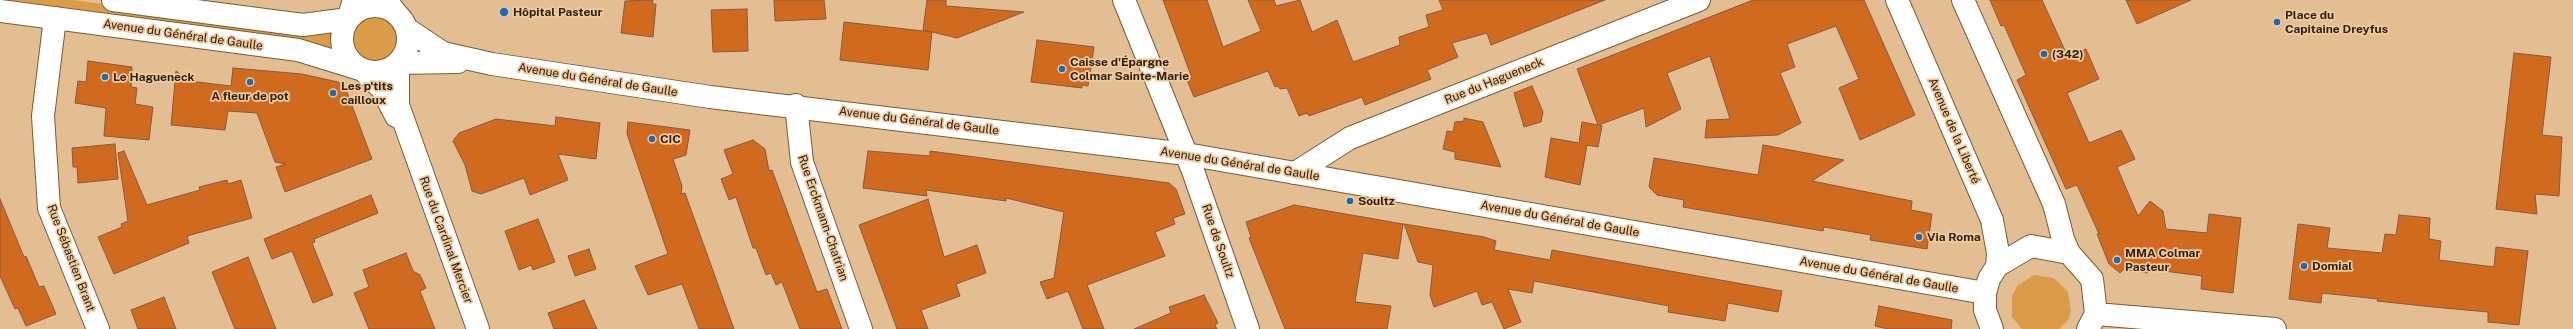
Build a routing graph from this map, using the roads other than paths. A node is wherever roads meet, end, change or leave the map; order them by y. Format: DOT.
graph roads {
  1 [pos="113,0"];
  2 [pos="1124,0"];
  3 [pos="1699,0"];
  4 [pos="1897,0"];
  5 [pos="1963,0"];
  6 [pos="351,10"];
  7 [pos="0,11"];
  8 [pos="396,14"];
  9 [pos="55,18"];
  10 [pos="398,63"];
  11 [pos="492,64"];
  12 [pos="363,70"];
  13 [pos="796,106"];
  14 [pos="413,151"];
  15 [pos="1186,154"];
  16 [pos="1295,173"];
  17 [pos="2069,253"];
  18 [pos="1997,266"];
  19 [pos="1985,293"];
  20 [pos="2092,321"];
  21 [pos="98,329"];
  22 [pos="478,329"];
  23 [pos="861,329"];
  24 [pos="1248,329"];
  25 [pos="1992,329"];
  26 [pos="2275,329"];
  1 -- 6 [label="main road, Avenue du Général de Gaulle"];
  2 -- 15 [label="main road, Rue de Soultz"];
  3 -- 16 [label="main road, Rue du Hagueneck"];
  4 -- 18 [label="main road, Avenue de la Liberté"];
  5 -- 17 [label="main road"];
  6 -- 8 [label="main road"];
  6 -- 12 [label="main road"];
  7 -- 9 [label="main road, Avenue du Général de Gaulle"];
  8 -- 10 [label="main road"];
  8 -- 11 [label="main road, Avenue du Général de Gaulle"];
  9 -- 12 [label="main road, Avenue du Général de Gaulle"];
  9 -- 21 [label="main road, Rue Sébastien Brant"];
  10 -- 11 [label="main road, Avenue du Général de Gaulle"];
  10 -- 12 [label="main road"];
  10 -- 14 [label="main road, Rue du Cardinal Mercier"];
  11 -- 13 [label="main road, Avenue du Général de Gaulle"];
  12 -- 14 [label="main road, Rue du Cardinal Mercier"];
  13 -- 15 [label="main road, Avenue du Général de Gaulle"];
  13 -- 23 [label="main road, Rue Erckmann-Chatrian"];
  14 -- 22 [label="main road, Rue du Cardinal Mercier"];
  15 -- 16 [label="main road, Avenue du Général de Gaulle"];
  15 -- 24 [label="main road, Rue de Soultz"];
  16 -- 19 [label="main road, Avenue du Général de Gaulle"];
  17 -- 18 [label="main road"];
  17 -- 20 [label="main road"];
  18 -- 19 [label="main road"];
  19 -- 25 [label="main road"];
  20 -- 26 [label="main road"];
}
